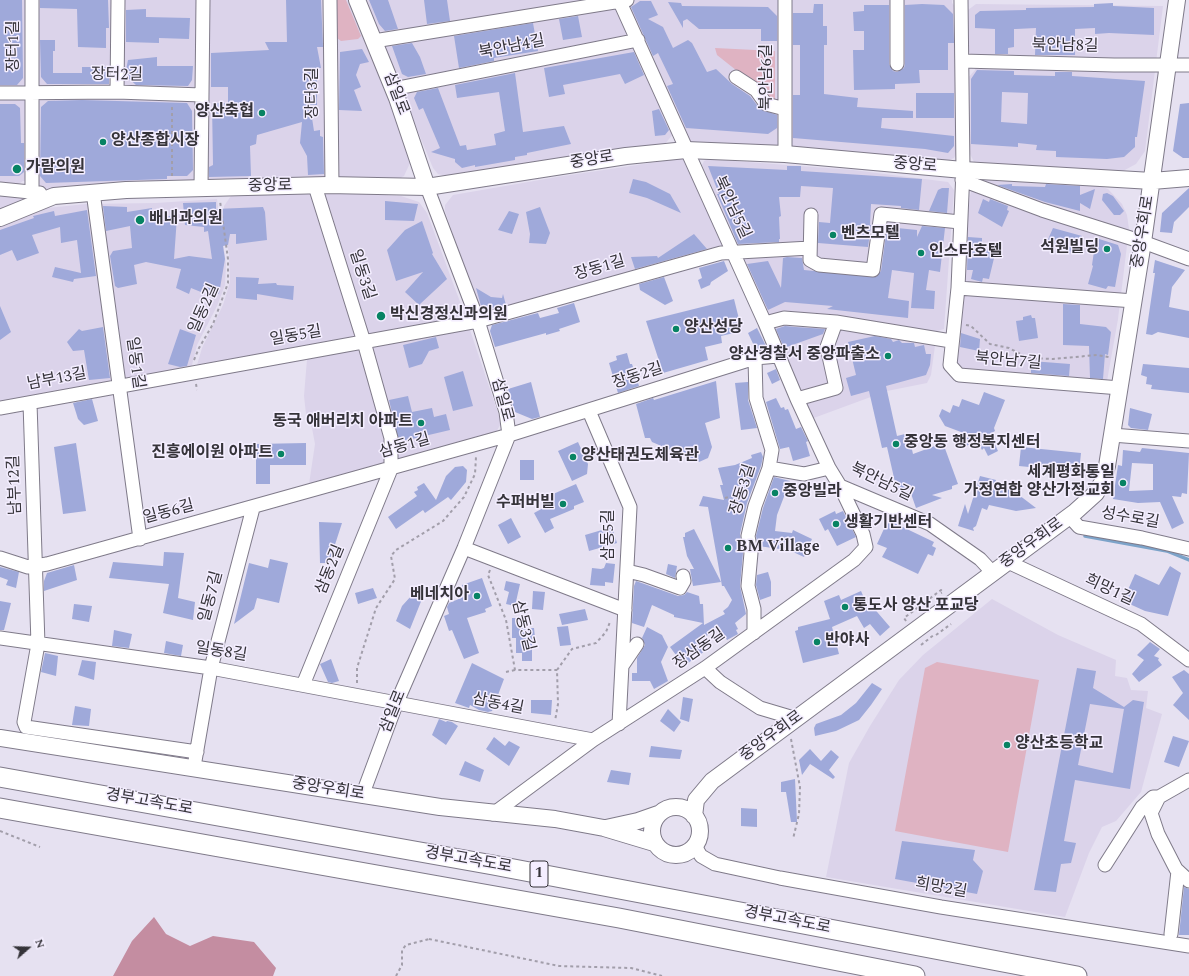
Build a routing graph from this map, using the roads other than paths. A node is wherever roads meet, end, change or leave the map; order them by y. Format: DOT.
graph roads {
  1 [pos="32,0"];
  2 [pos="118,0"];
  3 [pos="203,0"];
  4 [pos="330,0"];
  5 [pos="357,0"];
  6 [pos="619,0"];
  7 [pos="628,0"];
  8 [pos="785,0"];
  9 [pos="897,0"];
  10 [pos="961,0"];
  11 [pos="1177,0"];
  12 [pos="638,40"];
  13 [pos="374,41"];
  14 [pos="962,61"];
  15 [pos="897,64"];
  16 [pos="1189,65"];
  17 [pos="1167,66"];
  18 [pos="736,77"];
  19 [pos="394,89"];
  20 [pos="117,92"];
  21 [pos="0,93"];
  22 [pos="32,93"];
  23 [pos="202,95"];
  24 [pos="785,109"];
  25 [pos="686,150"];
  26 [pos="785,154"];
  27 [pos="962,175"];
  28 [pos="1189,178"];
  29 [pos="1152,180"];
  30 [pos="332,185"];
  31 [pos="315,186"];
  32 [pos="427,187"];
  33 [pos="201,188"];
  34 [pos="0,189"];
  35 [pos="32,192"];
  36 [pos="93,192"];
  37 [pos="54,196"];
  38 [pos="811,215"];
  39 [pos="0,218"];
  40 [pos="960,222"];
  41 [pos="1143,242"];
  42 [pos="810,248"];
  43 [pos="732,251"];
  44 [pos="1189,259"];
  45 [pos="958,288"];
  46 [pos="1134,301"];
  47 [pos="478,321"];
  48 [pos="836,322"];
  49 [pos="765,323"];
  50 [pos="952,341"];
  51 [pos="364,342"];
  52 [pos="778,356"];
  53 [pos="755,358"];
  54 [pos="120,385"];
  55 [pos="1120,388"];
  56 [pos="796,399"];
  57 [pos="30,403"];
  58 [pos="0,408"];
  59 [pos="589,411"];
  60 [pos="509,435"];
  61 [pos="1112,435"];
  62 [pos="1189,441"];
  63 [pos="770,468"];
  64 [pos="829,468"];
  65 [pos="391,469"];
  66 [pos="840,486"];
  67 [pos="310,491"];
  68 [pos="253,508"];
  69 [pos="1069,516"];
  70 [pos="140,539"];
  71 [pos="464,548"];
  72 [pos="1189,549"];
  73 [pos="0,558"];
  74 [pos="1008,562"];
  75 [pos="37,567"];
  76 [pos="627,571"];
  77 [pos="993,573"];
  78 [pos="681,582"];
  79 [pos="625,610"];
  80 [pos="754,633"];
  81 [pos="0,638"];
  82 [pos="38,644"];
  83 [pos="637,644"];
  84 [pos="1189,660"];
  85 [pos="622,666"];
  86 [pos="211,668"];
  87 [pos="705,668"];
  88 [pos="304,685"];
  89 [pos="397,702"];
  90 [pos="798,719"];
  91 [pos="619,724"];
  92 [pos="0,738"];
  93 [pos="593,740"];
  94 [pos="195,760"];
  95 [pos="0,777"];
  96 [pos="1189,780"];
  97 [pos="712,781"];
  98 [pos="362,796"];
  99 [pos="1159,797"];
  100 [pos="0,808"];
  101 [pos="665,810"];
  102 [pos="493,814"];
  103 [pos="694,816"];
  104 [pos="604,828"];
  105 [pos="654,843"];
  106 [pos="695,846"];
  107 [pos="1105,865"];
  108 [pos="1178,871"];
  109 [pos="1189,881"];
  110 [pos="1171,934"];
  111 [pos="1189,946"];
  112 [pos="915,976"];
  113 [pos="1077,976"];
  1 -- 22 [label="street, 장터1길"];
  2 -- 20 [label="street"];
  3 -- 23 [label="street"];
  4 -- 30 [label="street, 장터3길"];
  5 -- 13 [label="main road, 삼일로"];
  6 -- 7 [label="street"];
  6 -- 12 [label="street"];
  6 -- 13 [label="street"];
  8 -- 24 [label="street, 북안남6길"];
  9 -- 15 [label="street"];
  10 -- 14 [label="street"];
  11 -- 17 [label="main road, 중앙우회로"];
  12 -- 19 [label="street, 북안남4길"];
  12 -- 25 [label="street"];
  13 -- 19 [label="main road, 삼일로"];
  14 -- 17 [label="street, 북안남8길"];
  14 -- 27 [label="street"];
  16 -- 17 [label="street, 북안남8길"];
  17 -- 29 [label="main road, 중앙우회로"];
  18 -- 24 [label="street"];
  19 -- 32 [label="main road, 삼일로"];
  20 -- 22 [label="street, 장터2길"];
  20 -- 23 [label="street, 장터2길"];
  21 -- 22 [label="street, 장터1길"];
  22 -- 35 [label="street, 장터1길"];
  23 -- 33 [label="street"];
  24 -- 26 [label="street, 북안남6길"];
  25 -- 26 [label="main road, 중앙로"];
  25 -- 32 [label="main road, 중앙로"];
  25 -- 43 [label="street, 북안남5길"];
  26 -- 27 [label="main road, 중앙로"];
  27 -- 29 [label="main road, 중앙로"];
  27 -- 40 [label="street, 북안남7길"];
  27 -- 41 [label="street"];
  28 -- 29 [label="main road, 중앙로"];
  29 -- 41 [label="main road, 중앙우회로"];
  30 -- 31 [label="main road, 중앙로"];
  30 -- 32 [label="main road, 중앙로"];
  31 -- 33 [label="main road, 중앙로"];
  31 -- 51 [label="street, 일동3길"];
  32 -- 47 [label="street, 삼일로"];
  33 -- 36 [label="main road, 중앙로"];
  34 -- 35 [label="street"];
  35 -- 37 [label="street"];
  36 -- 37 [label="main road, 중앙로"];
  36 -- 54 [label="street, 일동1길"];
  37 -- 39 [label="main road, 중앙로"];
  38 -- 42 [label="street"];
  40 -- 42 [label="street"];
  40 -- 45 [label="street, 북안남7길"];
  41 -- 44 [label="street"];
  41 -- 46 [label="main road, 중앙우회로"];
  42 -- 43 [label="street, 장동1길"];
  43 -- 47 [label="street, 장동1길"];
  43 -- 49 [label="street, 북안남5길"];
  45 -- 46 [label="street"];
  45 -- 50 [label="street, 북안남7길"];
  46 -- 55 [label="main road, 중앙우회로"];
  47 -- 51 [label="street, 일동5길"];
  47 -- 60 [label="street, 삼일로"];
  48 -- 49 [label="street"];
  48 -- 50 [label="street"];
  48 -- 56 [label="street"];
  49 -- 52 [label="street, 북안남5길"];
  50 -- 55 [label="street, 북안남7길"];
  51 -- 54 [label="street, 일동5길"];
  51 -- 65 [label="street, 일동3길"];
  52 -- 53 [label="street, 장동2길"];
  52 -- 56 [label="street, 북안남5길"];
  53 -- 59 [label="street, 장동2길"];
  53 -- 63 [label="street, 장동3길"];
  54 -- 57 [label="street, 남부13길"];
  54 -- 70 [label="street, 일동1길"];
  55 -- 61 [label="main road, 중앙우회로"];
  56 -- 64 [label="street, 북안남5길"];
  57 -- 58 [label="street, 남부13길"];
  57 -- 75 [label="street, 남부12길"];
  59 -- 60 [label="street, 장동2길"];
  59 -- 76 [label="street, 삼동5길"];
  60 -- 65 [label="street, 삼동1길"];
  60 -- 71 [label="street, 삼일로"];
  61 -- 62 [label="street"];
  61 -- 69 [label="main road, 중앙우회로"];
  63 -- 64 [label="street"];
  63 -- 80 [label="street, 장동3길"];
  64 -- 66 [label="street, 북안남5길"];
  65 -- 67 [label="street, 삼동1길"];
  65 -- 88 [label="street, 삼동2길"];
  66 -- 77 [label="street, 북안남5길"];
  66 -- 80 [label="street, 장삼동길"];
  67 -- 68 [label="street, 일동6길"];
  68 -- 70 [label="street, 일동6길"];
  68 -- 86 [label="street, 일동7길"];
  69 -- 72 [label="street, 성수로길"];
  69 -- 74 [label="main road, 중앙우회로"];
  70 -- 75 [label="street, 일동6길"];
  71 -- 79 [label="street"];
  71 -- 89 [label="street, 삼일로"];
  73 -- 75 [label="street"];
  74 -- 77 [label="main road, 중앙우회로"];
  74 -- 84 [label="street, 희망1길"];
  75 -- 82 [label="street, 남부12길"];
  76 -- 78 [label="street, 삼동5길"];
  76 -- 79 [label="street, 삼동5길"];
  77 -- 90 [label="main road, 중앙우회로"];
  79 -- 85 [label="street, 삼동5길"];
  80 -- 87 [label="street, 장삼동길"];
  81 -- 82 [label="street, 일동8길"];
  82 -- 86 [label="street, 일동8길"];
  82 -- 94 [label="street, 남부12길"];
  83 -- 85 [label="street"];
  85 -- 91 [label="street, 삼동5길"];
  86 -- 88 [label="street, 일동8길"];
  86 -- 94 [label="street, 일동7길"];
  87 -- 90 [label="street"];
  87 -- 91 [label="street, 장삼동길"];
  88 -- 89 [label="street, 일동8길"];
  89 -- 93 [label="street, 삼동4길"];
  89 -- 98 [label="street, 삼일로"];
  90 -- 97 [label="main road, 중앙우회로"];
  91 -- 93 [label="street, 장삼동길"];
  92 -- 94 [label="main road, 중앙우회로"];
  93 -- 102 [label="street, 장삼동길"];
  94 -- 98 [label="main road, 중앙우회로"];
  95 -- 113 [label="highway, 경부고속도로 / 1"];
  96 -- 99 [label="street"];
  97 -- 101 [label="main road"];
  97 -- 103 [label="main road, 중앙우회로"];
  98 -- 102 [label="main road, 중앙우회로"];
  99 -- 107 [label="street"];
  99 -- 108 [label="street"];
  100 -- 112 [label="highway, 경부고속도로 / 1"];
  101 -- 103 [label="main road"];
  101 -- 104 [label="main road"];
  101 -- 105 [label="main road"];
  102 -- 104 [label="main road, 중앙우회로"];
  103 -- 106 [label="main road"];
  104 -- 105 [label="main road, 중앙우회로"];
  105 -- 106 [label="main road"];
  106 -- 111 [label="street, 희망2길"];
  108 -- 109 [label="street"];
  108 -- 110 [label="street"];
}
